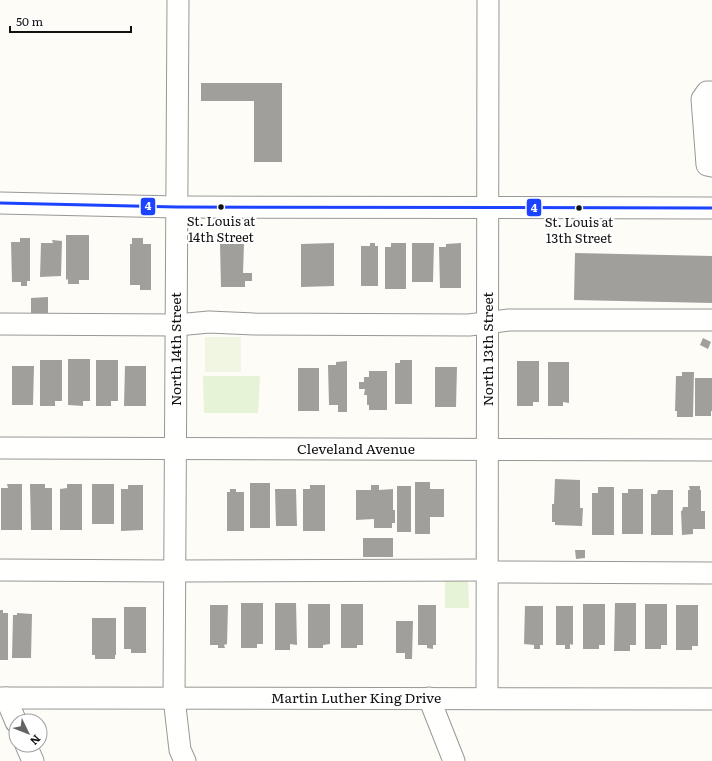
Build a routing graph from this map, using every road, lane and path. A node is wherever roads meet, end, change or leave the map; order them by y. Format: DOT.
graph roads {
  1 [pos="178,0"];
  2 [pos="488,0"];
  3 [pos="712,92"];
  4 [pos="712,166"];
  5 [pos="0,203"];
  6 [pos="177,207"];
  7 [pos="487,207"];
  8 [pos="712,208"];
  9 [pos="712,320"];
  10 [pos="489,322"];
  11 [pos="0,324"];
  12 [pos="177,325"];
  13 [pos="0,448"];
  14 [pos="176,449"];
  15 [pos="487,449"];
  16 [pos="712,450"];
  17 [pos="0,570"];
  18 [pos="487,571"];
  19 [pos="175,572"];
  20 [pos="712,573"];
  21 [pos="3,698"];
  22 [pos="174,698"];
  23 [pos="428,698"];
  24 [pos="488,698"];
  25 [pos="712,699"];
  26 [pos="11,713"];
  27 [pos="185,761"];
  28 [pos="454,761"];
  1 -- 6 [label="street, North 14th Street"];
  2 -- 7 [label="street, North 13th Street"];
  3 -- 4 [label="street"];
  5 -- 6 [label="street"];
  6 -- 7 [label="street"];
  6 -- 12 [label="street, North 14th Street"];
  7 -- 8 [label="street"];
  7 -- 10 [label="street, North 13th Street"];
  9 -- 10 [label="street"];
  10 -- 12 [label="street"];
  10 -- 15 [label="street, North 13th Street"];
  11 -- 12 [label="street"];
  12 -- 14 [label="street, North 14th Street"];
  13 -- 14 [label="street, Cleveland Avenue"];
  14 -- 15 [label="street, Cleveland Avenue"];
  14 -- 19 [label="street, North 14th Street"];
  15 -- 16 [label="street, Cleveland Avenue"];
  15 -- 18 [label="street, North 13th Street"];
  17 -- 19 [label="street"];
  18 -- 19 [label="street"];
  18 -- 20 [label="street"];
  18 -- 24 [label="street, North 13th Street"];
  19 -- 22 [label="street, North 14th Street"];
  21 -- 22 [label="street, Martin Luther King Drive"];
  21 -- 26 [label="street"];
  22 -- 23 [label="street, Martin Luther King Drive"];
  22 -- 27 [label="street, North 14th Street"];
  23 -- 24 [label="street, Martin Luther King Drive"];
  23 -- 28 [label="street"];
  24 -- 25 [label="street, Martin Luther King Drive"];
}
